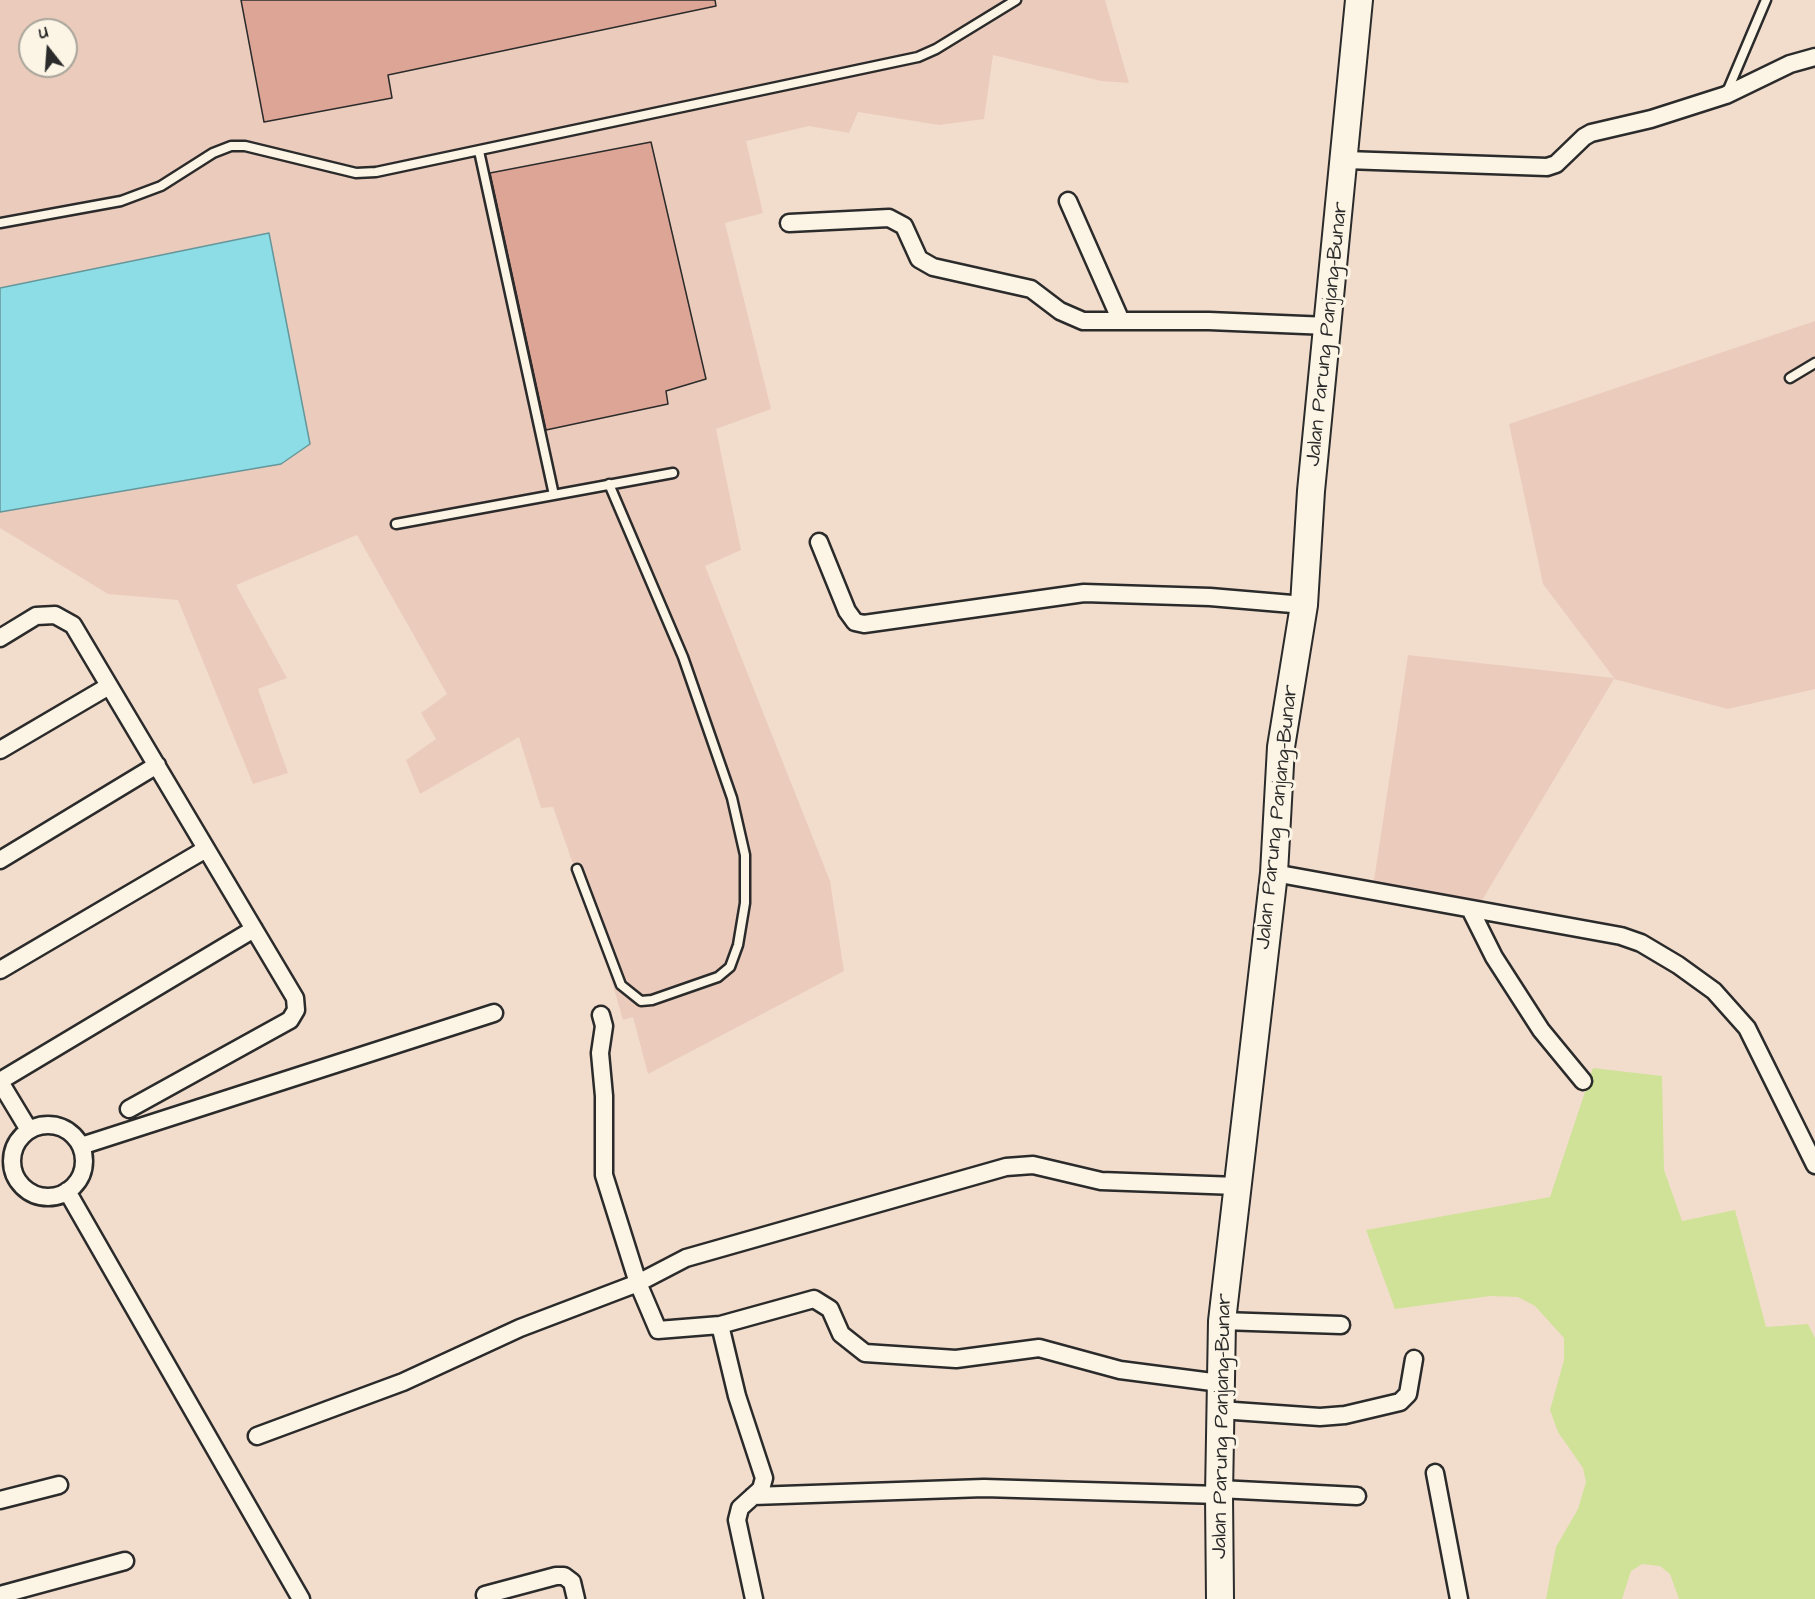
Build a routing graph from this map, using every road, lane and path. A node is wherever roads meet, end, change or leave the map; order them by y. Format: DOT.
graph roads {
  1 [pos="1016,0"];
  2 [pos="1359,0"];
  3 [pos="1766,0"];
  4 [pos="1815,57"];
  5 [pos="1726,95"];
  6 [pos="479,151"];
  7 [pos="1346,160"];
  8 [pos="1068,201"];
  9 [pos="0,223"];
  10 [pos="789,223"];
  11 [pos="1121,321"];
  12 [pos="1328,326"];
  13 [pos="1815,363"];
  14 [pos="1790,378"];
  15 [pos="673,473"];
  16 [pos="609,484"];
  17 [pos="554,495"];
  18 [pos="396,524"];
  19 [pos="819,543"];
  20 [pos="1304,605"];
  21 [pos="0,638"];
  22 [pos="109,686"];
  23 [pos="0,750"];
  24 [pos="156,765"];
  25 [pos="207,849"];
  26 [pos="0,860"];
  27 [pos="577,869"];
  28 [pos="1274,873"];
  29 [pos="1470,909"];
  30 [pos="254,929"];
  31 [pos="0,970"];
  32 [pos="494,1013"];
  33 [pos="601,1015"];
  34 [pos="1583,1081"];
  35 [pos="0,1082"];
  36 [pos="129,1109"];
  37 [pos="29,1130"];
  38 [pos="81,1146"];
  39 [pos="1815,1165"];
  40 [pos="7,1176"];
  41 [pos="1237,1186"];
  42 [pos="67,1191"];
  43 [pos="638,1283"];
  44 [pos="1222,1321"];
  45 [pos="720,1325"];
  46 [pos="1341,1326"];
  47 [pos="1414,1359"];
  48 [pos="1220,1383"];
  49 [pos="1220,1410"];
  50 [pos="257,1436"];
  51 [pos="1435,1473"];
  52 [pos="59,1485"];
  53 [pos="1219,1492"];
  54 [pos="753,1496"];
  55 [pos="1357,1496"];
  56 [pos="0,1500"];
  57 [pos="126,1561"];
  58 [pos="0,1595"];
  59 [pos="485,1595"];
  60 [pos="301,1599"];
  61 [pos="576,1599"];
  62 [pos="754,1599"];
  63 [pos="1220,1599"];
  64 [pos="1459,1599"];
  1 -- 6 [label="lane"];
  2 -- 7 [label="main road, Jalan Parung Panjang–Bunar"];
  3 -- 5 [label="lane"];
  4 -- 5 [label="street"];
  5 -- 7 [label="street"];
  6 -- 9 [label="lane"];
  6 -- 17 [label="lane"];
  7 -- 12 [label="main road, Jalan Parung Panjang–Bunar"];
  8 -- 11 [label="street"];
  10 -- 11 [label="street"];
  11 -- 12 [label="street"];
  12 -- 20 [label="main road, Jalan Parung Panjang–Bunar"];
  13 -- 14 [label="lane"];
  15 -- 16 [label="lane"];
  16 -- 17 [label="lane"];
  16 -- 27 [label="lane"];
  17 -- 18 [label="lane"];
  19 -- 20 [label="street"];
  20 -- 28 [label="main road, Jalan Parung Panjang–Bunar"];
  21 -- 22 [label="street"];
  22 -- 23 [label="street"];
  22 -- 24 [label="street"];
  24 -- 25 [label="street"];
  24 -- 26 [label="street"];
  25 -- 30 [label="street"];
  25 -- 31 [label="street"];
  28 -- 29 [label="street"];
  28 -- 41 [label="main road, Jalan Parung Panjang–Bunar"];
  29 -- 34 [label="street"];
  29 -- 39 [label="street"];
  30 -- 35 [label="street"];
  30 -- 36 [label="street"];
  32 -- 38 [label="street"];
  33 -- 43 [label="street"];
  35 -- 37 [label="street"];
  37 -- 38 [label="street"];
  37 -- 40 [label="street"];
  38 -- 42 [label="street"];
  40 -- 42 [label="street"];
  41 -- 43 [label="street"];
  41 -- 44 [label="main road, Jalan Parung Panjang–Bunar"];
  42 -- 60 [label="street"];
  43 -- 45 [label="street"];
  43 -- 50 [label="street"];
  44 -- 46 [label="street"];
  44 -- 48 [label="main road, Jalan Parung Panjang–Bunar"];
  45 -- 48 [label="street"];
  45 -- 54 [label="street"];
  47 -- 49 [label="street"];
  48 -- 49 [label="main road, Jalan Parung Panjang–Bunar"];
  49 -- 53 [label="main road, Jalan Parung Panjang–Bunar"];
  51 -- 64 [label="street"];
  52 -- 56 [label="street"];
  53 -- 54 [label="street"];
  53 -- 55 [label="street"];
  53 -- 63 [label="main road, Jalan Parung Panjang–Bunar"];
  54 -- 62 [label="street"];
  57 -- 58 [label="street"];
  59 -- 61 [label="street"];
}
